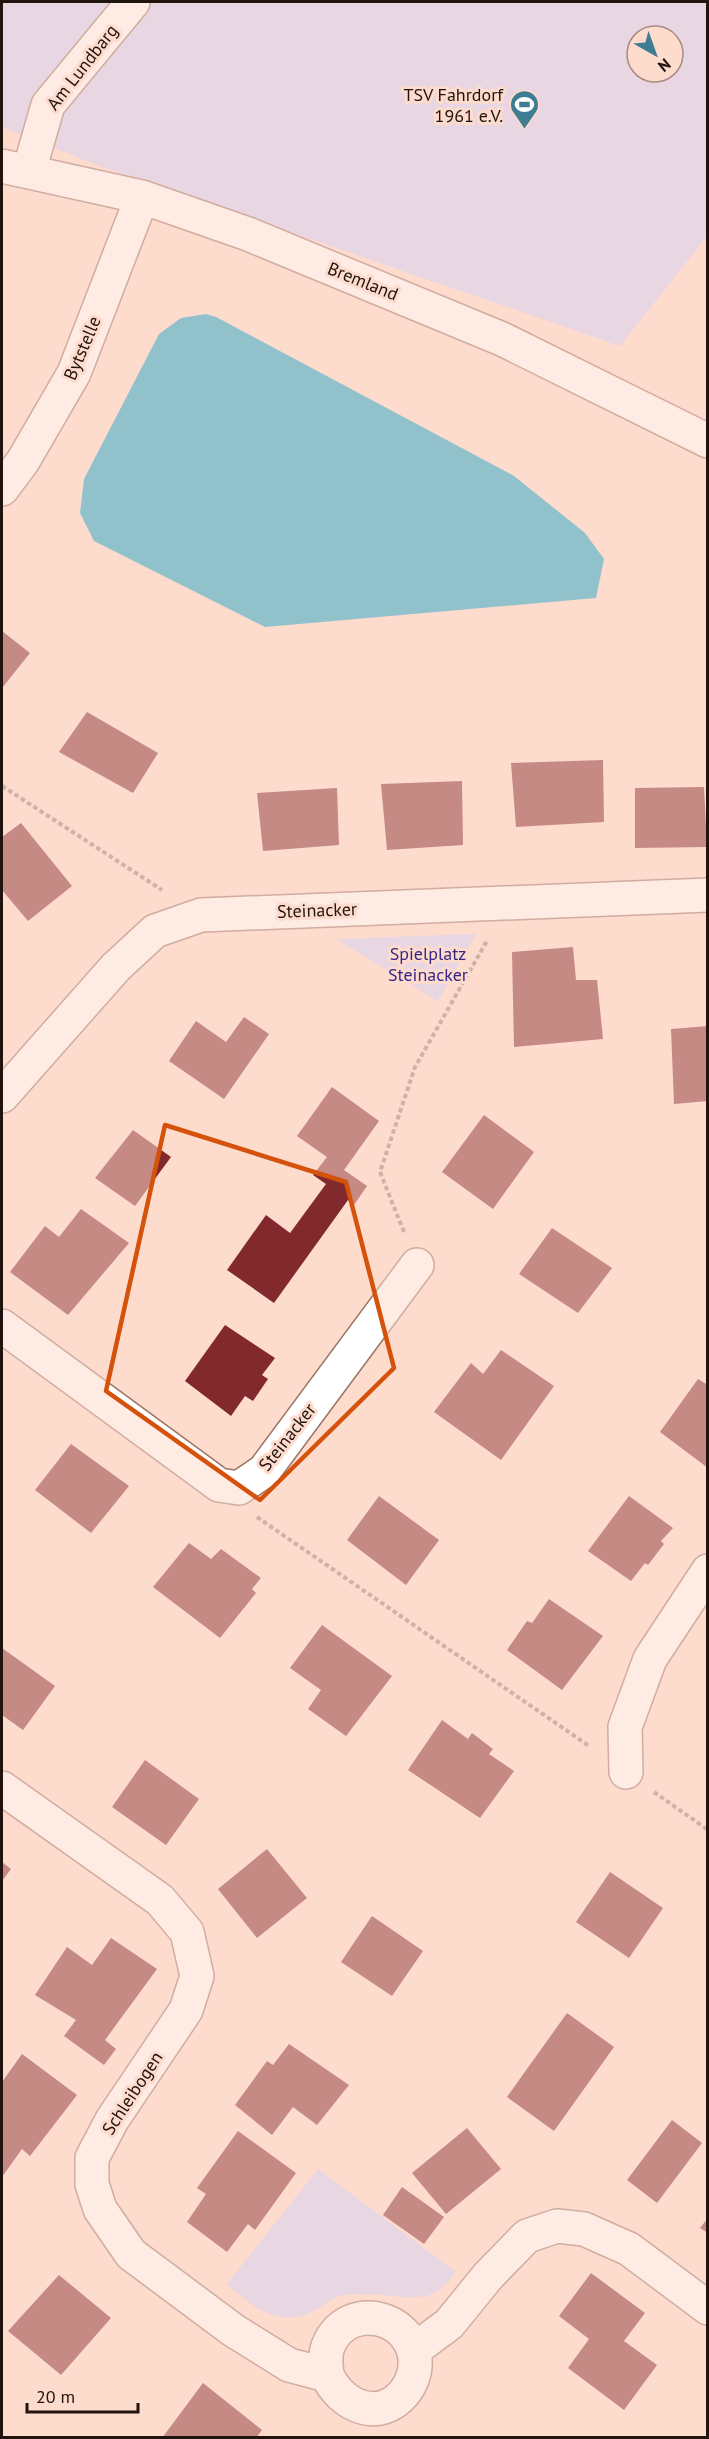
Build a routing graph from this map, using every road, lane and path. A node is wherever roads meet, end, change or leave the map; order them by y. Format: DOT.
graph roads {
  1 [pos="133,2"];
  2 [pos="15,169"];
  3 [pos="142,197"];
  4 [pos="708,441"];
  5 [pos="12,458"];
  6 [pos="2,489"];
  7 [pos="2,786"];
  8 [pos="708,895"];
  9 [pos="509,902"];
  10 [pos="201,915"];
  11 [pos="2,1096"];
  12 [pos="417,1265"];
  13 [pos="2,1326"];
  14 [pos="239,1488"];
  15 [pos="708,1571"];
  16 [pos="626,1772"];
  17 [pos="2,1788"];
  18 [pos="708,1830"];
  19 [pos="708,2308"];
  20 [pos="414,2350"];
  21 [pos="327,2375"];
  1 -- 2 [label="street, Am Lundbarg"];
  2 -- 3 [label="street, Bremland"];
  3 -- 4 [label="street, Bremland"];
  3 -- 5 [label="street, Bytstelle"];
  5 -- 6 [label="street, Bytstelle"];
  7 -- 10 [label="path"];
  8 -- 9 [label="street, Steinacker"];
  9 -- 10 [label="street, Steinacker"];
  9 -- 12 [label="path"];
  10 -- 11 [label="street, Steinacker"];
  12 -- 14 [label="street, Steinacker"];
  13 -- 14 [label="street"];
  14 -- 16 [label="path"];
  15 -- 16 [label="street"];
  16 -- 18 [label="path"];
  17 -- 21 [label="street, Schleibogen"];
  19 -- 20 [label="street"];
  20 -- 21 [label="street"];
  20 -- 21 [label="street"];
}
